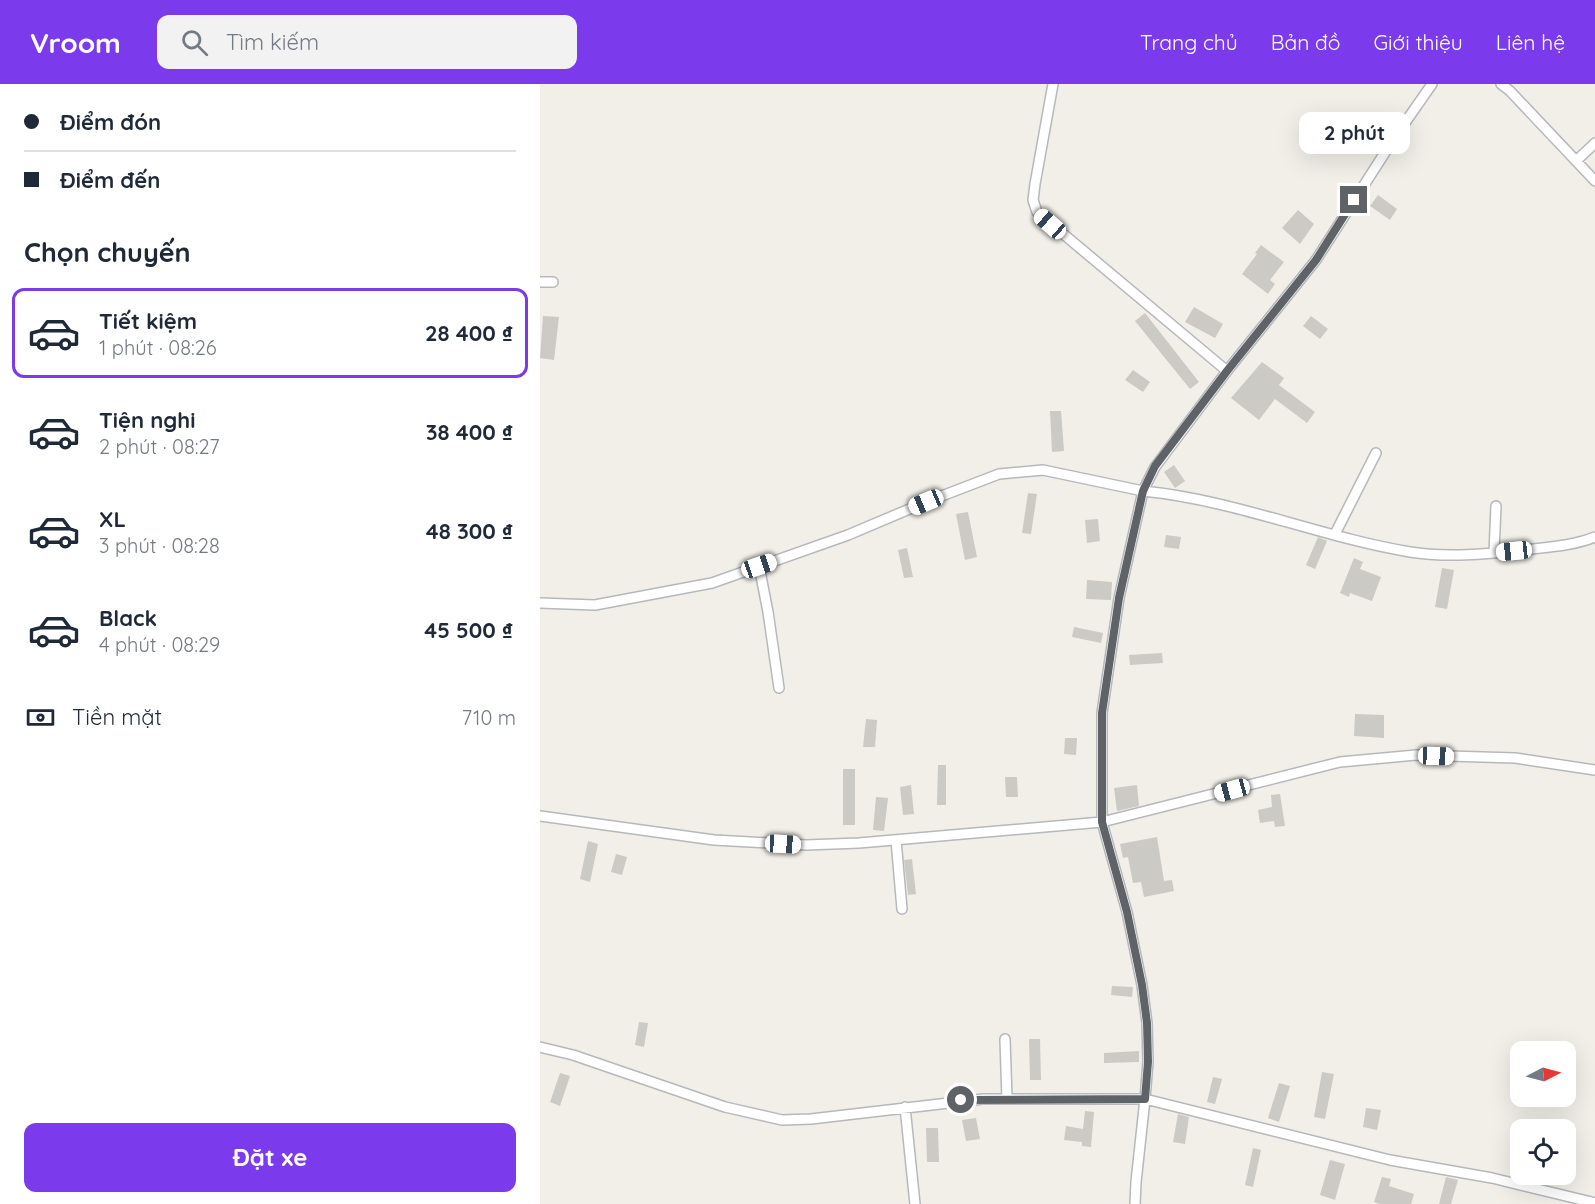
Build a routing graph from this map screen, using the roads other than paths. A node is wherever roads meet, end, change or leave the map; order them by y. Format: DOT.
graph roads {
  1 [pos="1053,84"];
  2 [pos="1432,84"];
  3 [pos="1501,84"];
  4 [pos="1595,143"];
  5 [pos="1576,161"];
  6 [pos="1595,181"];
  7 [pos="540,282"];
  8 [pos="553,282"];
  9 [pos="1227,371"];
  10 [pos="1376,453"];
  11 [pos="1143,491"];
  12 [pos="1496,506"];
  13 [pos="1335,534"];
  14 [pos="1595,537"];
  15 [pos="1494,553"];
  16 [pos="759,566"];
  17 [pos="540,603"];
  18 [pos="779,688"];
  19 [pos="1595,770"];
  20 [pos="540,816"];
  21 [pos="1102,822"];
  22 [pos="896,840"];
  23 [pos="902,909"];
  24 [pos="1005,1039"];
  25 [pos="540,1047"];
  26 [pos="1007,1099"];
  27 [pos="1145,1099"];
  28 [pos="905,1107"];
  29 [pos="1595,1203"];
  30 [pos="915,1204"];
  31 [pos="1135,1204"];
  1 -- 9 [label="street"];
  2 -- 9 [label="street"];
  3 -- 5 [label="street"];
  4 -- 5 [label="street"];
  5 -- 6 [label="street"];
  7 -- 8 [label="street"];
  9 -- 11 [label="street"];
  10 -- 13 [label="street"];
  11 -- 13 [label="street"];
  11 -- 16 [label="street"];
  11 -- 21 [label="street"];
  12 -- 15 [label="street"];
  13 -- 15 [label="street"];
  14 -- 15 [label="street"];
  16 -- 17 [label="street"];
  16 -- 18 [label="street"];
  19 -- 21 [label="street"];
  20 -- 22 [label="street"];
  21 -- 22 [label="street"];
  21 -- 27 [label="street"];
  22 -- 23 [label="street"];
  24 -- 26 [label="street"];
  25 -- 28 [label="street"];
  26 -- 27 [label="street"];
  26 -- 28 [label="street"];
  27 -- 29 [label="street"];
  27 -- 31 [label="street"];
  28 -- 30 [label="street"];
}
